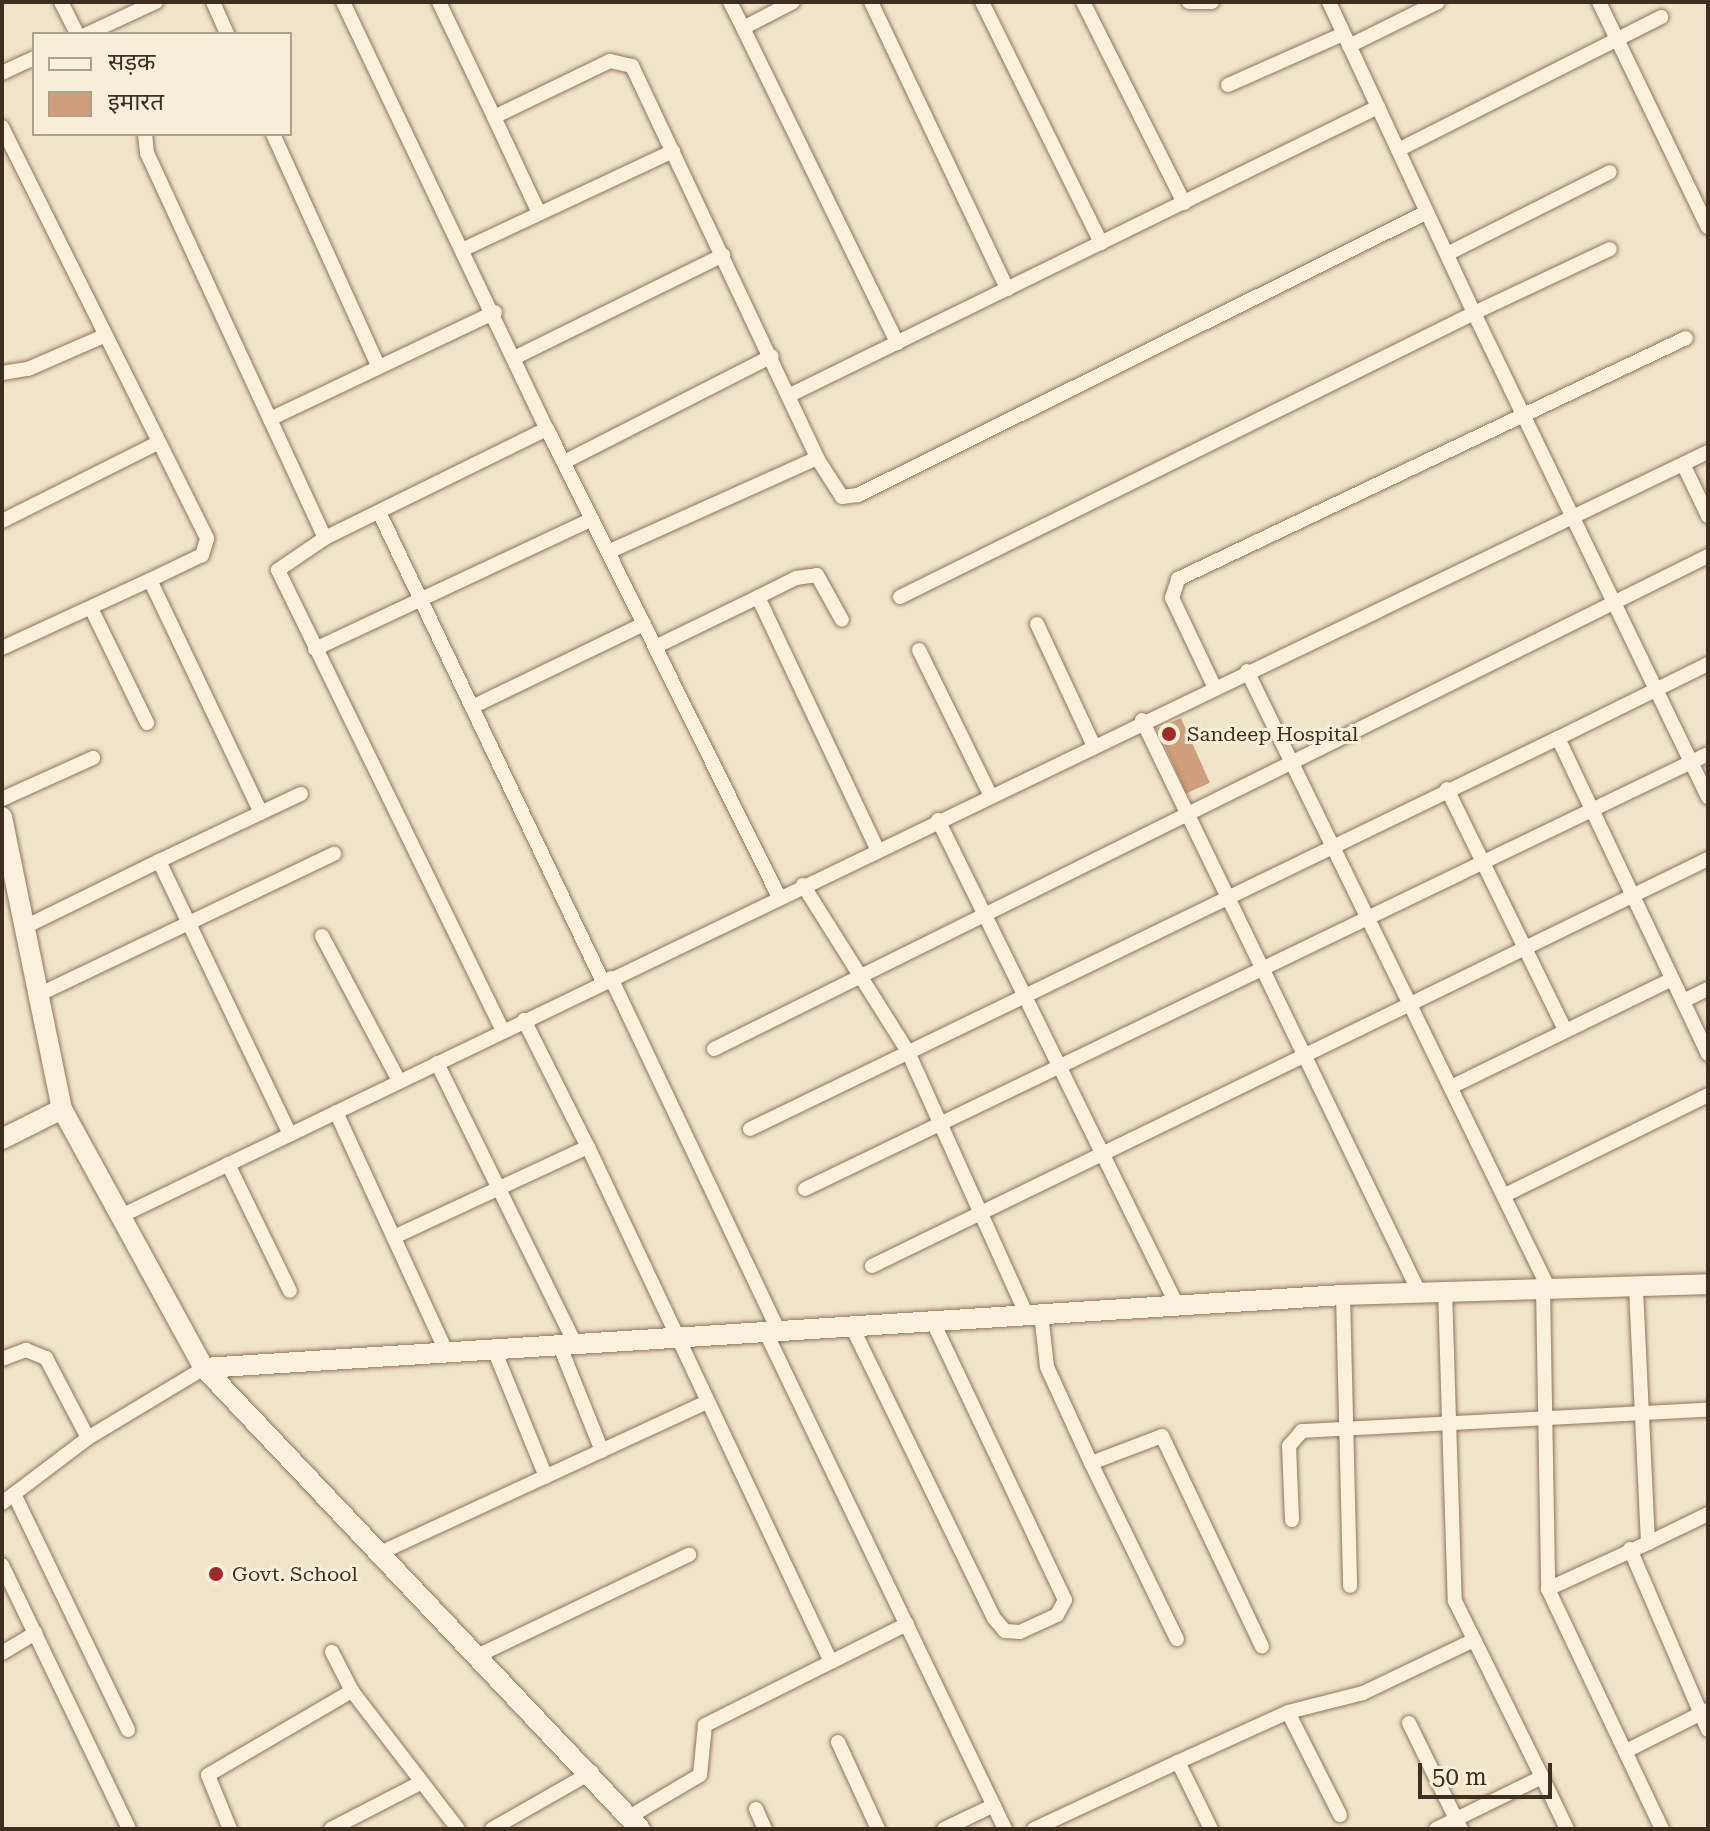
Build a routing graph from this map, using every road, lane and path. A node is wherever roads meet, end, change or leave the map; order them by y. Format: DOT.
graph roads {
  1 [pos="61,2"];
  2 [pos="156,2"];
  3 [pos="213,2"];
  4 [pos="343,2"];
  5 [pos="439,2"];
  6 [pos="730,2"];
  7 [pos="793,2"];
  8 [pos="871,2"];
  9 [pos="982,2"];
  10 [pos="1083,2"];
  11 [pos="1189,2"];
  12 [pos="1212,2"];
  13 [pos="1329,2"];
  14 [pos="1438,2"];
  15 [pos="1599,2"];
  16 [pos="1661,17"];
  17 [pos="743,28"];
  18 [pos="108,30"];
  19 [pos="76,32"];
  20 [pos="226,32"];
  21 [pos="1346,40"];
  22 [pos="1618,41"];
  23 [pos="32,59"];
  24 [pos="2,73"];
  25 [pos="1228,85"];
  26 [pos="1378,107"];
  27 [pos="494,117"];
  28 [pos="2,127"];
  29 [pos="145,136"];
  30 [pos="274,136"];
  31 [pos="1398,150"];
  32 [pos="673,151"];
  33 [pos="1610,172"];
  34 [pos="1184,203"];
  35 [pos="1427,212"];
  36 [pos="539,213"];
  37 [pos="1708,227"];
  38 [pos="1101,243"];
  39 [pos="464,249"];
  40 [pos="1610,249"];
  41 [pos="1447,254"];
  42 [pos="723,255"];
  43 [pos="1007,289"];
  44 [pos="495,312"];
  45 [pos="1474,313"];
  46 [pos="104,336"];
  47 [pos="1686,338"];
  48 [pos="897,343"];
  49 [pos="772,356"];
  50 [pos="516,357"];
  51 [pos="378,366"];
  52 [pos="2,373"];
  53 [pos="790,395"];
  54 [pos="1523,412"];
  55 [pos="270,419"];
  56 [pos="547,429"];
  57 [pos="158,443"];
  58 [pos="1708,452"];
  59 [pos="817,458"];
  60 [pos="564,462"];
  61 [pos="1683,464"];
  62 [pos="379,512"];
  63 [pos="1572,516"];
  64 [pos="1708,516"];
  65 [pos="592,519"];
  66 [pos="2,521"];
  67 [pos="325,538"];
  68 [pos="608,552"];
  69 [pos="1708,556"];
  70 [pos="150,580"];
  71 [pos="758,597"];
  72 [pos="900,597"];
  73 [pos="420,599"];
  74 [pos="1614,603"];
  75 [pos="91,608"];
  76 [pos="842,620"];
  77 [pos="644,624"];
  78 [pos="1037,624"];
  79 [pos="655,647"];
  80 [pos="2,648"];
  81 [pos="315,649"];
  82 [pos="919,650"];
  83 [pos="1708,664"];
  84 [pos="1247,671"];
  85 [pos="1214,686"];
  86 [pos="1657,691"];
  87 [pos="472,707"];
  88 [pos="1142,720"];
  89 [pos="147,723"];
  90 [pos="1558,738"];
  91 [pos="1093,744"];
  92 [pos="1708,754"];
  93 [pos="93,758"];
  94 [pos="1690,761"];
  95 [pos="1293,765"];
  96 [pos="1447,789"];
  97 [pos="301,794"];
  98 [pos="990,794"];
  99 [pos="1708,797"];
  100 [pos="2,799"];
  101 [pos="1592,809"];
  102 [pos="261,813"];
  103 [pos="2,817"];
  104 [pos="1189,817"];
  105 [pos="938,820"];
  106 [pos="1331,844"];
  107 [pos="5,849"];
  108 [pos="877,849"];
  109 [pos="334,854"];
  110 [pos="1708,859"];
  111 [pos="159,861"];
  112 [pos="1482,861"];
  113 [pos="803,885"];
  114 [pos="1632,894"];
  115 [pos="779,897"];
  116 [pos="1228,898"];
  117 [pos="984,914"];
  118 [pos="1367,917"];
  119 [pos="188,924"];
  120 [pos="25,927"];
  121 [pos="322,936"];
  122 [pos="1524,948"];
  123 [pos="1262,968"];
  124 [pos="861,977"];
  125 [pos="1672,979"];
  126 [pos="607,980"];
  127 [pos="1708,989"];
  128 [pos="1023,993"];
  129 [pos="40,994"];
  130 [pos="1683,1001"];
  131 [pos="1410,1006"];
  132 [pos="524,1020"];
  133 [pos="1565,1030"];
  134 [pos="503,1031"];
  135 [pos="714,1049"];
  136 [pos="908,1052"];
  137 [pos="1304,1053"];
  138 [pos="1708,1054"];
  139 [pos="437,1063"];
  140 [pos="1059,1066"];
  141 [pos="399,1081"];
  142 [pos="1453,1086"];
  143 [pos="1708,1095"];
  144 [pos="62,1109"];
  145 [pos="336,1112"];
  146 [pos="941,1123"];
  147 [pos="750,1129"];
  148 [pos="290,1134"];
  149 [pos="2,1139"];
  150 [pos="588,1147"];
  151 [pos="1101,1152"];
  152 [pos="228,1164"];
  153 [pos="500,1188"];
  154 [pos="805,1189"];
  155 [pos="1505,1195"];
  156 [pos="984,1213"];
  157 [pos="121,1216"];
  158 [pos="394,1237"];
  159 [pos="872,1266"];
  160 [pos="1708,1284"];
  161 [pos="1546,1289"];
  162 [pos="1636,1290"];
  163 [pos="290,1291"];
  164 [pos="1445,1291"];
  165 [pos="1419,1292"];
  166 [pos="1343,1295"];
  167 [pos="1177,1305"];
  168 [pos="1034,1315"];
  169 [pos="933,1322"];
  170 [pos="852,1327"];
  171 [pos="772,1333"];
  172 [pos="675,1337"];
  173 [pos="567,1343"];
  174 [pos="493,1347"];
  175 [pos="447,1353"];
  176 [pos="2,1359"];
  177 [pos="204,1368"];
  178 [pos="705,1403"];
  179 [pos="1708,1410"];
  180 [pos="1642,1413"];
  181 [pos="1547,1418"];
  182 [pos="1346,1427"];
  183 [pos="1448,1427"];
  184 [pos="88,1438"];
  185 [pos="602,1451"];
  186 [pos="1091,1463"];
  187 [pos="546,1477"];
  188 [pos="8,1499"];
  189 [pos="1708,1514"];
  190 [pos="1292,1520"];
  191 [pos="1648,1543"];
  192 [pos="1630,1549"];
  193 [pos="380,1553"];
  194 [pos="689,1555"];
  195 [pos="2,1565"];
  196 [pos="1350,1586"];
  197 [pos="1548,1589"];
  198 [pos="907,1624"];
  199 [pos="35,1633"];
  200 [pos="1177,1639"];
  201 [pos="1474,1640"];
  202 [pos="1262,1647"];
  203 [pos="332,1652"];
  204 [pos="2,1653"];
  205 [pos="479,1655"];
  206 [pos="831,1662"];
  207 [pos="352,1691"];
  208 [pos="1288,1712"];
  209 [pos="1704,1712"];
  210 [pos="1409,1723"];
  211 [pos="128,1730"];
  212 [pos="1708,1730"];
  213 [pos="838,1742"];
  214 [pos="1626,1751"];
  215 [pos="1178,1762"];
  216 [pos="592,1772"];
  217 [pos="1542,1777"];
  218 [pos="418,1784"];
  219 [pos="994,1805"];
  220 [pos="756,1809"];
  221 [pos="1340,1815"];
  222 [pos="635,1823"];
  223 [pos="1459,1824"];
  224 [pos="129,1829"];
  225 [pos="230,1829"];
  226 [pos="331,1829"];
  227 [pos="458,1829"];
  228 [pos="492,1829"];
  229 [pos="765,1829"];
  230 [pos="878,1829"];
  231 [pos="944,1829"];
  232 [pos="1005,1829"];
  233 [pos="1034,1829"];
  234 [pos="1211,1829"];
  235 [pos="1436,1829"];
  236 [pos="1567,1829"];
  237 [pos="1662,1829"];
  1 -- 19 [label="street"];
  2 -- 18 [label="street"];
  3 -- 20 [label="street"];
  4 -- 39 [label="street"];
  5 -- 27 [label="street"];
  6 -- 17 [label="street"];
  7 -- 17 [label="street"];
  8 -- 43 [label="street"];
  9 -- 38 [label="street"];
  10 -- 34 [label="street"];
  11 -- 12 [label="street"];
  13 -- 21 [label="street"];
  14 -- 21 [label="street"];
  15 -- 22 [label="street"];
  16 -- 22 [label="street"];
  17 -- 48 [label="street"];
  21 -- 25 [label="street"];
  21 -- 26 [label="street"];
  22 -- 31 [label="street"];
  22 -- 37 [label="street"];
  23 -- 24 [label="street"];
  26 -- 31 [label="street"];
  26 -- 34 [label="street"];
  27 -- 32 [label="street"];
  27 -- 36 [label="street"];
  28 -- 46 [label="street"];
  29 -- 55 [label="street"];
  30 -- 51 [label="street"];
  31 -- 35 [label="street"];
  32 -- 36 [label="street"];
  32 -- 42 [label="street"];
  33 -- 41 [label="street"];
  34 -- 38 [label="street"];
  35 -- 41 [label="street"];
  35 -- 59 [label="street"];
  36 -- 39 [label="street"];
  38 -- 43 [label="street"];
  39 -- 44 [label="street"];
  40 -- 45 [label="street"];
  41 -- 45 [label="street"];
  42 -- 49 [label="street"];
  42 -- 50 [label="street"];
  43 -- 48 [label="street"];
  44 -- 50 [label="street"];
  44 -- 51 [label="street"];
  45 -- 54 [label="street"];
  45 -- 72 [label="street"];
  46 -- 52 [label="street"];
  46 -- 57 [label="street"];
  47 -- 54 [label="street"];
  48 -- 53 [label="street"];
  49 -- 53 [label="street"];
  49 -- 60 [label="street"];
  50 -- 56 [label="street"];
  51 -- 55 [label="street"];
  53 -- 59 [label="street"];
  54 -- 63 [label="street"];
  54 -- 85 [label="street"];
  55 -- 67 [label="street"];
  56 -- 60 [label="street"];
  56 -- 62 [label="street"];
  57 -- 66 [label="street"];
  57 -- 70 [label="street"];
  58 -- 61 [label="street"];
  59 -- 68 [label="street"];
  60 -- 65 [label="street"];
  61 -- 63 [label="street"];
  61 -- 64 [label="street"];
  62 -- 67 [label="street"];
  62 -- 73 [label="street"];
  63 -- 74 [label="street"];
  63 -- 84 [label="street"];
  65 -- 68 [label="street"];
  65 -- 73 [label="street"];
  67 -- 81 [label="street"];
  68 -- 77 [label="street"];
  69 -- 74 [label="street"];
  70 -- 75 [label="street"];
  70 -- 102 [label="street"];
  71 -- 76 [label="street"];
  71 -- 79 [label="street"];
  71 -- 108 [label="street"];
  73 -- 81 [label="street"];
  73 -- 87 [label="street"];
  74 -- 86 [label="street"];
  74 -- 95 [label="street"];
  75 -- 80 [label="street"];
  75 -- 89 [label="street"];
  77 -- 79 [label="street"];
  77 -- 87 [label="street"];
  78 -- 91 [label="street"];
  79 -- 115 [label="street"];
  81 -- 134 [label="street"];
  82 -- 98 [label="street"];
  83 -- 86 [label="street"];
  84 -- 85 [label="street"];
  84 -- 95 [label="street"];
  85 -- 88 [label="street"];
  86 -- 90 [label="street"];
  86 -- 94 [label="street"];
  87 -- 126 [label="street"];
  88 -- 91 [label="street"];
  88 -- 104 [label="street"];
  90 -- 96 [label="street"];
  90 -- 101 [label="street"];
  91 -- 98 [label="street"];
  92 -- 94 [label="street"];
  93 -- 100 [label="street"];
  94 -- 99 [label="street"];
  94 -- 101 [label="street"];
  95 -- 104 [label="street"];
  95 -- 106 [label="street"];
  96 -- 106 [label="street"];
  96 -- 112 [label="street"];
  97 -- 102 [label="street"];
  98 -- 105 [label="street"];
  101 -- 112 [label="street"];
  101 -- 114 [label="street"];
  102 -- 111 [label="street"];
  103 -- 107 [label="street"];
  104 -- 116 [label="street"];
  104 -- 117 [label="street"];
  105 -- 108 [label="street"];
  105 -- 117 [label="street"];
  106 -- 116 [label="street"];
  106 -- 118 [label="street"];
  107 -- 120 [label="street"];
  108 -- 113 [label="street"];
  109 -- 119 [label="street"];
  110 -- 114 [label="street"];
  111 -- 119 [label="street"];
  111 -- 120 [label="street"];
  112 -- 118 [label="street"];
  112 -- 122 [label="street"];
  113 -- 115 [label="street"];
  113 -- 124 [label="street"];
  114 -- 122 [label="street"];
  114 -- 125 [label="street"];
  115 -- 126 [label="street"];
  116 -- 123 [label="street"];
  116 -- 128 [label="street"];
  117 -- 124 [label="street"];
  117 -- 128 [label="street"];
  118 -- 123 [label="street"];
  118 -- 131 [label="street"];
  119 -- 129 [label="street"];
  119 -- 148 [label="street"];
  120 -- 129 [label="street"];
  121 -- 141 [label="street"];
  122 -- 131 [label="street"];
  122 -- 133 [label="street"];
  123 -- 137 [label="street"];
  123 -- 140 [label="street"];
  124 -- 135 [label="street"];
  124 -- 136 [label="street"];
  125 -- 130 [label="street"];
  125 -- 133 [label="street"];
  126 -- 132 [label="street"];
  126 -- 171 [label="street"];
  127 -- 130 [label="street"];
  128 -- 136 [label="street"];
  128 -- 140 [label="street"];
  129 -- 144 [label="street"];
  130 -- 138 [label="street"];
  131 -- 137 [label="street"];
  131 -- 142 [label="street"];
  132 -- 134 [label="street"];
  132 -- 150 [label="street"];
  133 -- 142 [label="street"];
  134 -- 139 [label="street"];
  136 -- 146 [label="street"];
  136 -- 147 [label="street"];
  137 -- 151 [label="street"];
  137 -- 165 [label="street"];
  139 -- 141 [label="street"];
  139 -- 153 [label="street"];
  140 -- 146 [label="street"];
  140 -- 151 [label="street"];
  141 -- 145 [label="street"];
  142 -- 155 [label="street"];
  143 -- 155 [label="street"];
  144 -- 149 [label="street"];
  144 -- 157 [label="street"];
  145 -- 148 [label="street"];
  145 -- 158 [label="street"];
  146 -- 154 [label="street"];
  146 -- 156 [label="street"];
  148 -- 152 [label="street"];
  150 -- 153 [label="street"];
  150 -- 172 [label="street"];
  151 -- 156 [label="street"];
  151 -- 167 [label="street"];
  152 -- 157 [label="street"];
  152 -- 163 [label="street"];
  153 -- 158 [label="street"];
  153 -- 173 [label="street"];
  155 -- 161 [label="street"];
  156 -- 159 [label="street"];
  156 -- 168 [label="street"];
  157 -- 177 [label="street"];
  158 -- 175 [label="street"];
  160 -- 162 [label="street"];
  161 -- 162 [label="street"];
  161 -- 164 [label="street"];
  161 -- 181 [label="street"];
  162 -- 180 [label="street"];
  164 -- 165 [label="street"];
  164 -- 183 [label="street"];
  165 -- 166 [label="street"];
  166 -- 167 [label="street"];
  166 -- 182 [label="street"];
  167 -- 168 [label="street"];
  168 -- 169 [label="street"];
  168 -- 186 [label="street"];
  169 -- 170 [label="street"];
  169 -- 170 [label="street"];
  170 -- 171 [label="street"];
  171 -- 172 [label="street"];
  171 -- 198 [label="street"];
  172 -- 173 [label="street"];
  172 -- 178 [label="street"];
  173 -- 174 [label="street"];
  173 -- 185 [label="street"];
  174 -- 175 [label="street"];
  174 -- 187 [label="street"];
  175 -- 177 [label="street"];
  176 -- 184 [label="street"];
  177 -- 184 [label="street"];
  177 -- 193 [label="street"];
  178 -- 185 [label="street"];
  178 -- 206 [label="street"];
  179 -- 180 [label="street"];
  180 -- 181 [label="street"];
  180 -- 191 [label="street"];
  181 -- 183 [label="street"];
  181 -- 197 [label="street"];
  182 -- 183 [label="street"];
  182 -- 190 [label="street"];
  182 -- 196 [label="street"];
  183 -- 201 [label="street"];
  184 -- 188 [label="street"];
  185 -- 187 [label="street"];
  186 -- 200 [label="street"];
  186 -- 202 [label="street"];
  187 -- 193 [label="street"];
  188 -- 211 [label="street"];
  189 -- 191 [label="street"];
  191 -- 192 [label="street"];
  192 -- 197 [label="street"];
  192 -- 209 [label="street"];
  193 -- 205 [label="street"];
  194 -- 205 [label="street"];
  195 -- 199 [label="street"];
  197 -- 214 [label="street"];
  198 -- 206 [label="street"];
  198 -- 219 [label="street"];
  199 -- 204 [label="street"];
  199 -- 224 [label="street"];
  201 -- 208 [label="street"];
  201 -- 217 [label="street"];
  203 -- 207 [label="street"];
  205 -- 216 [label="street"];
  206 -- 222 [label="street"];
  207 -- 218 [label="street"];
  207 -- 225 [label="street"];
  208 -- 215 [label="street"];
  208 -- 221 [label="street"];
  209 -- 212 [label="street"];
  209 -- 214 [label="street"];
  210 -- 223 [label="street"];
  213 -- 230 [label="street"];
  214 -- 237 [label="street"];
  215 -- 233 [label="street"];
  215 -- 234 [label="street"];
  216 -- 222 [label="street"];
  216 -- 228 [label="street"];
  217 -- 223 [label="street"];
  217 -- 236 [label="street"];
  218 -- 226 [label="street"];
  218 -- 227 [label="street"];
  219 -- 231 [label="street"];
  219 -- 232 [label="street"];
  220 -- 229 [label="street"];
  223 -- 235 [label="street"];
}
